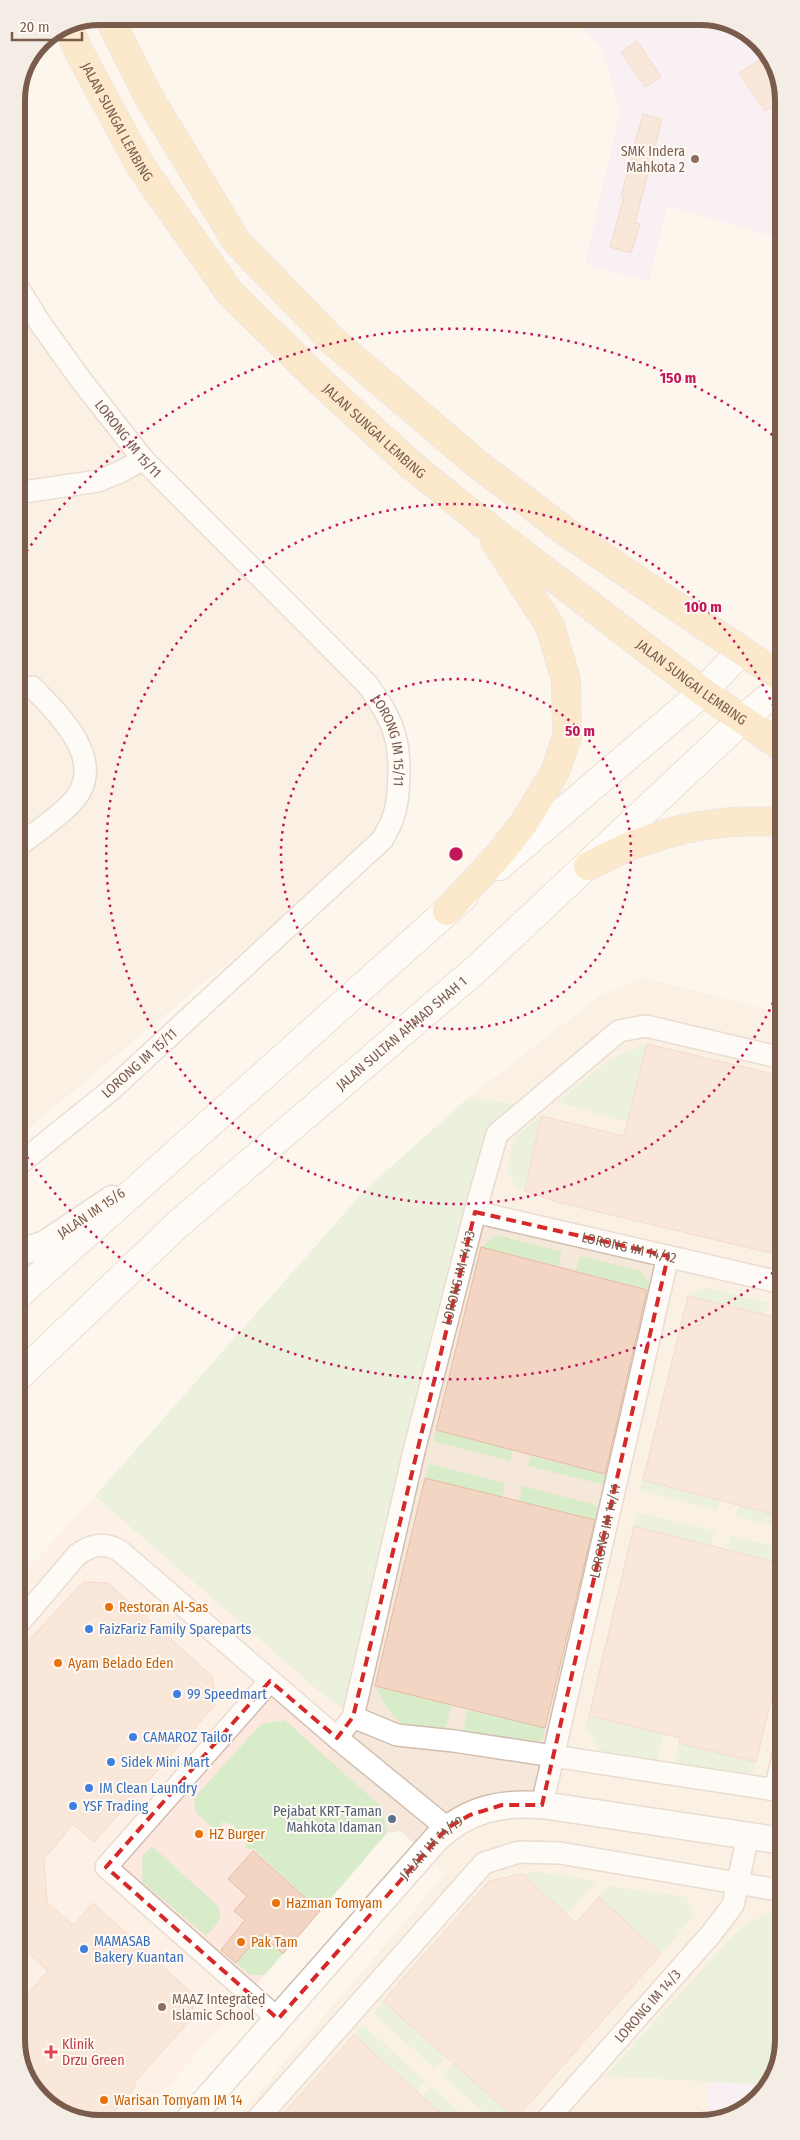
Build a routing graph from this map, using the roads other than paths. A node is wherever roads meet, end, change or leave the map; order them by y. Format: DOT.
graph roads {
  1 [pos="113,25"];
  2 [pos="70,31"];
  3 [pos="25,299"];
  4 [pos="143,459"];
  5 [pos="25,493"];
  6 [pos="484,524"];
  7 [pos="742,651"];
  8 [pos="775,673"];
  9 [pos="32,687"];
  10 [pos="703,692"];
  11 [pos="775,692"];
  12 [pos="742,720"];
  13 [pos="775,742"];
  14 [pos="775,821"];
  15 [pos="25,841"];
  16 [pos="588,866"];
  17 [pos="447,911"];
  18 [pos="775,1056"];
  19 [pos="25,1159"];
  20 [pos="160,1166"];
  21 [pos="475,1212"];
  22 [pos="25,1251"];
  23 [pos="668,1256"];
  24 [pos="775,1281"];
  25 [pos="25,1289"];
  26 [pos="25,1370"];
  27 [pos="25,1616"];
  28 [pos="270,1681"];
  29 [pos="353,1717"];
  30 [pos="337,1738"];
  31 [pos="553,1756"];
  32 [pos="775,1789"];
  33 [pos="542,1804"];
  34 [pos="448,1828"];
  35 [pos="748,1836"];
  36 [pos="775,1840"];
  37 [pos="739,1884"];
  38 [pos="775,1890"];
  39 [pos="278,2019"];
  40 [pos="193,2115"];
  41 [pos="261,2115"];
  42 [pos="550,2115"];
  1 -- 7 [label="main road"];
  2 -- 6 [label="main road, JALAN SUNGAI LEMBING"];
  3 -- 4 [label="street, LORONG IM 15/11"];
  4 -- 5 [label="street"];
  4 -- 19 [label="street, LORONG IM 15/11"];
  6 -- 10 [label="main road, JALAN SUNGAI LEMBING"];
  6 -- 17 [label="main road"];
  7 -- 8 [label="main road"];
  7 -- 10 [label="main road"];
  9 -- 15 [label="street"];
  10 -- 12 [label="main road, JALAN SUNGAI LEMBING"];
  10 -- 17 [label="main road"];
  11 -- 12 [label="main road, JALAN SULTAN AHMAD SHAH 1"];
  12 -- 13 [label="main road, JALAN SUNGAI LEMBING"];
  12 -- 16 [label="main road, JALAN SULTAN AHMAD SHAH 1"];
  14 -- 16 [label="main road"];
  16 -- 26 [label="main road, JALAN SULTAN AHMAD SHAH 1"];
  17 -- 20 [label="main road"];
  18 -- 21 [label="street, LORONG IM 14/13"];
  20 -- 22 [label="street, JALAN IM 15/6"];
  20 -- 25 [label="main road"];
  21 -- 23 [label="street, LORONG IM 14/12"];
  21 -- 29 [label="street, LORONG IM 14/13"];
  23 -- 24 [label="street, LORONG IM 14/12"];
  23 -- 31 [label="street, LORONG IM 14/11"];
  27 -- 28 [label="street"];
  28 -- 30 [label="street"];
  28 -- 39 [label="street"];
  29 -- 30 [label="street, LORONG IM 14/13"];
  29 -- 31 [label="street"];
  30 -- 34 [label="street"];
  31 -- 32 [label="street"];
  31 -- 33 [label="street, LORONG IM 14/11"];
  33 -- 34 [label="street, JALAN IM 14/19"];
  33 -- 35 [label="street, JALAN IM 14/19"];
  34 -- 39 [label="street, JALAN IM 14/19"];
  35 -- 36 [label="street, JALAN IM 14/19"];
  35 -- 37 [label="street, LORONG IM 14/3"];
  37 -- 38 [label="street"];
  37 -- 41 [label="street"];
  37 -- 42 [label="street, LORONG IM 14/3"];
  39 -- 40 [label="street, JALAN IM 14/19"];
}
